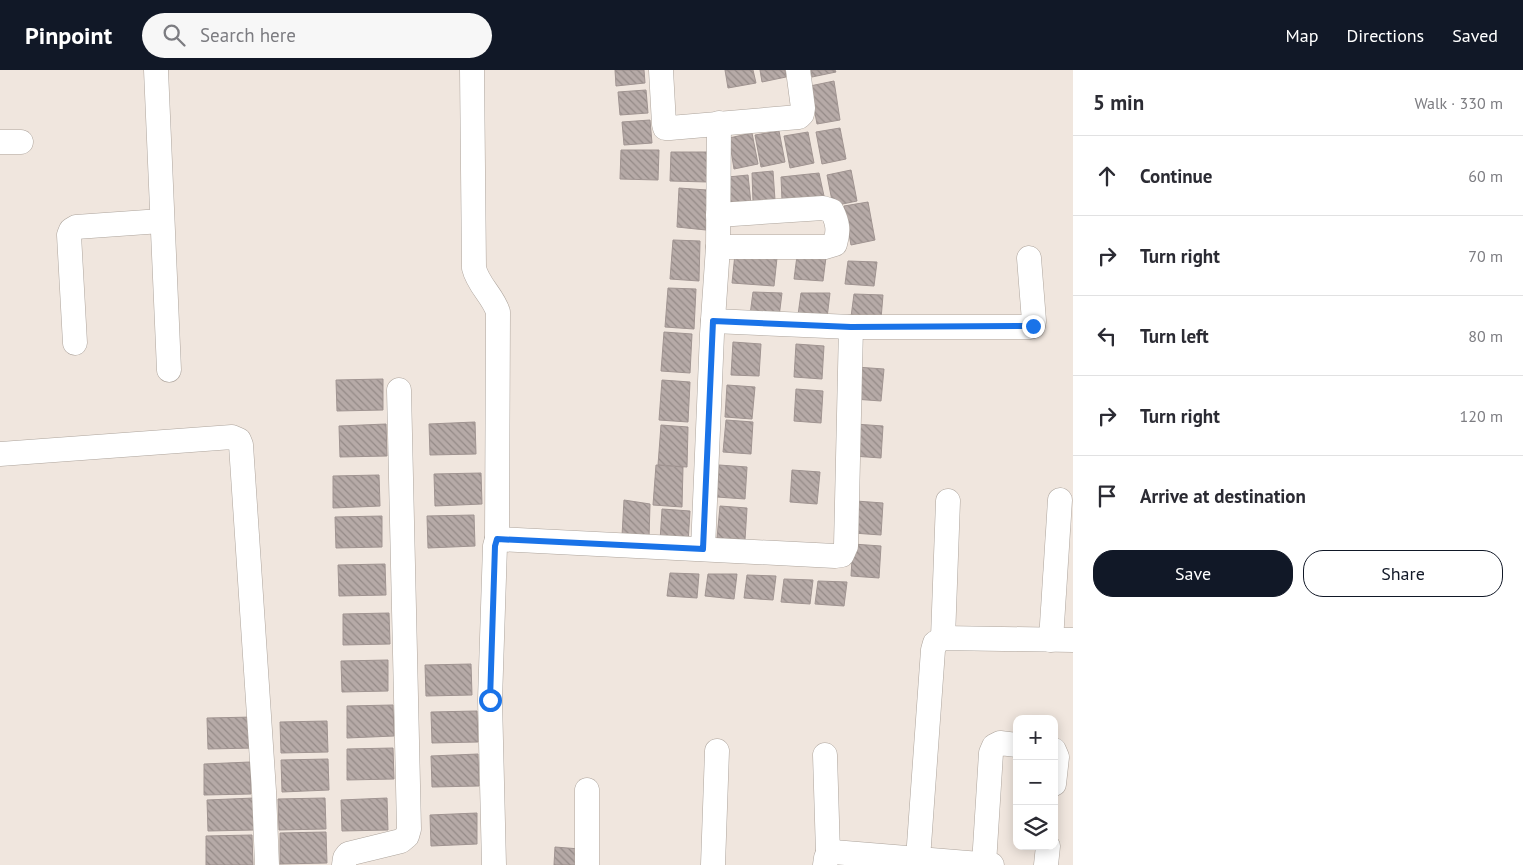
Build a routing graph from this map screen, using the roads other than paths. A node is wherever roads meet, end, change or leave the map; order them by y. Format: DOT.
graph roads {
  1 [pos="156,70"];
  2 [pos="472,70"];
  3 [pos="661,70"];
  4 [pos="798,70"];
  5 [pos="719,123"];
  6 [pos="718,216"];
  7 [pos="161,221"];
  8 [pos="718,247"];
  9 [pos="1029,258"];
  10 [pos="713,321"];
  11 [pos="851,327"];
  12 [pos="75,343"];
  13 [pos="169,370"];
  14 [pos="399,390"];
  15 [pos="0,454"];
  16 [pos="1060,500"];
  17 [pos="948,501"];
  18 [pos="497,539"];
  19 [pos="703,549"];
  20 [pos="943,638"];
  21 [pos="1062,640"];
  22 [pos="1013,745"];
  23 [pos="717,751"];
  24 [pos="825,755"];
  25 [pos="587,790"];
  26 [pos="1048,850"];
  27 [pos="827,859"];
  28 [pos="918,859"];
  29 [pos="984,864"];
  30 [pos="268,865"];
  31 [pos="344,865"];
  32 [pos="494,865"];
  33 [pos="588,865"];
  34 [pos="714,865"];
  35 [pos="992,865"];
  36 [pos="1046,865"];
  1 -- 7 [label="street"];
  2 -- 18 [label="street"];
  3 -- 5 [label="street"];
  4 -- 5 [label="street"];
  5 -- 6 [label="street"];
  6 -- 8 [label="street"];
  6 -- 8 [label="street"];
  7 -- 12 [label="street"];
  7 -- 13 [label="street"];
  8 -- 10 [label="street"];
  9 -- 11 [label="street"];
  10 -- 11 [label="street"];
  10 -- 19 [label="street"];
  11 -- 19 [label="street"];
  14 -- 31 [label="street"];
  15 -- 30 [label="street"];
  16 -- 21 [label="street"];
  17 -- 20 [label="street"];
  18 -- 19 [label="street"];
  18 -- 32 [label="street"];
  20 -- 21 [label="street"];
  20 -- 28 [label="street"];
  22 -- 29 [label="street"];
  23 -- 34 [label="street"];
  24 -- 27 [label="street"];
  25 -- 33 [label="street"];
  26 -- 36 [label="street"];
  27 -- 28 [label="street"];
  28 -- 29 [label="street"];
  29 -- 35 [label="street"];
}
